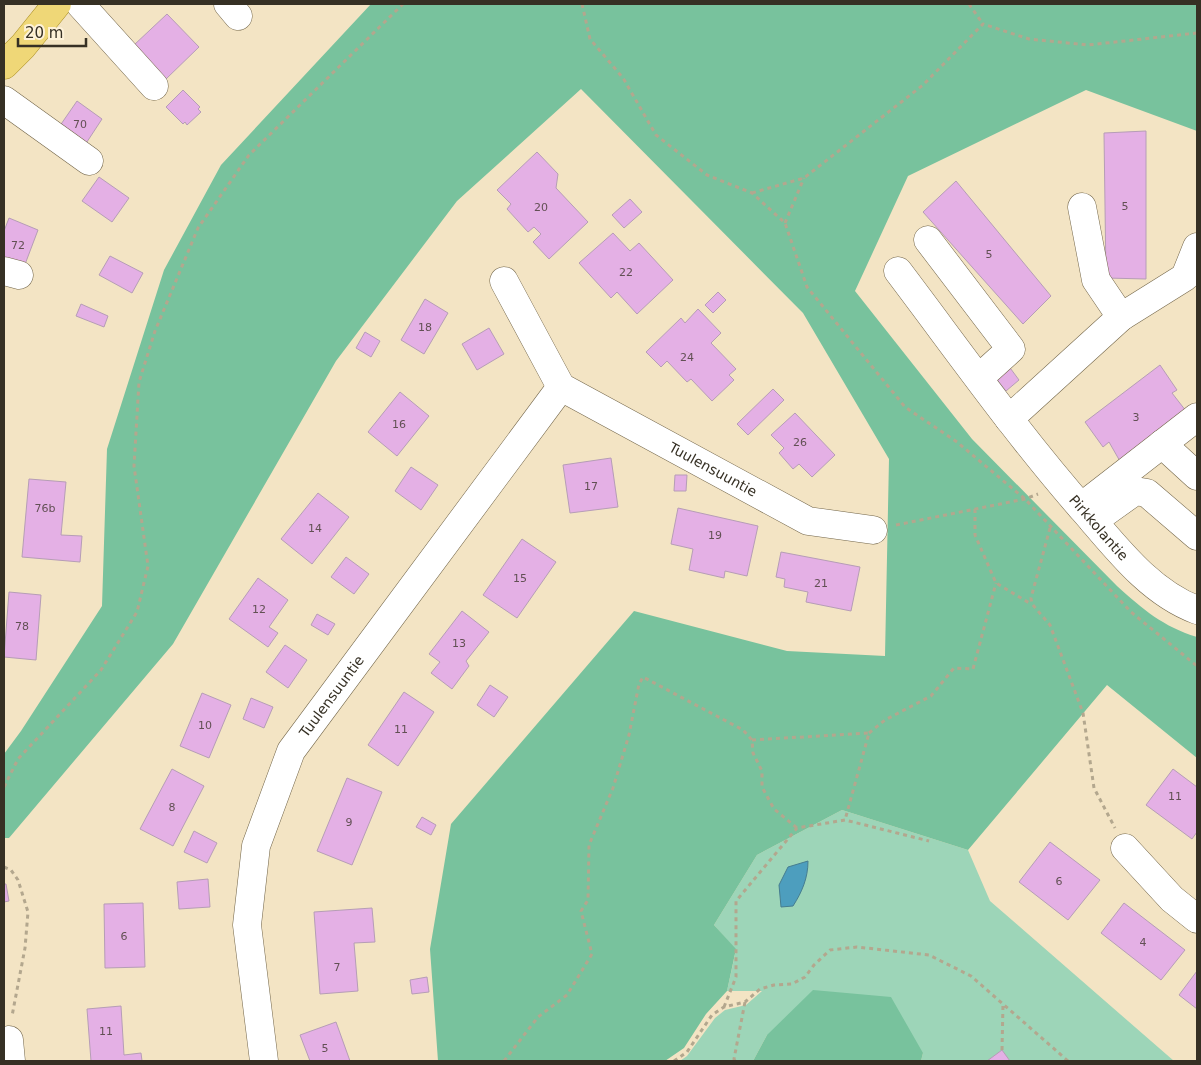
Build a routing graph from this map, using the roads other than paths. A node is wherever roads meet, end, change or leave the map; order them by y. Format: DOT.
graph roads {
  1 [pos="48,4"];
  2 [pos="57,4"];
  3 [pos="80,4"];
  4 [pos="4,43"];
  5 [pos="4,65"];
  6 [pos="154,86"];
  7 [pos="4,100"];
  8 [pos="89,161"];
  9 [pos="1082,207"];
  10 [pos="928,240"];
  11 [pos="1197,247"];
  12 [pos="898,271"];
  13 [pos="504,281"];
  14 [pos="1121,317"];
  15 [pos="978,378"];
  16 [pos="561,386"];
  17 [pos="1197,417"];
  18 [pos="1013,423"];
  19 [pos="1162,444"];
  20 [pos="1197,476"];
  21 [pos="1087,514"];
  22 [pos="873,530"];
  23 [pos="1197,536"];
  24 [pos="1197,610"];
  25 [pos="1125,848"];
  26 [pos="1197,919"];
  27 [pos="264,1061"];
  1 -- 4 [label="main road"];
  2 -- 5 [label="main road"];
  3 -- 6 [label="street"];
  7 -- 8 [label="street"];
  9 -- 14 [label="street"];
  10 -- 15 [label="street"];
  11 -- 14 [label="street"];
  12 -- 15 [label="street, Pirkkolantie"];
  13 -- 16 [label="street"];
  14 -- 18 [label="street"];
  15 -- 18 [label="street, Pirkkolantie"];
  16 -- 22 [label="street, Tuulensuuntie"];
  16 -- 27 [label="street, Tuulensuuntie"];
  17 -- 19 [label="street"];
  18 -- 21 [label="street, Pirkkolantie"];
  19 -- 20 [label="street"];
  19 -- 21 [label="street"];
  21 -- 23 [label="street"];
  21 -- 24 [label="street, Pirkkolantie"];
  25 -- 26 [label="street"];
}
